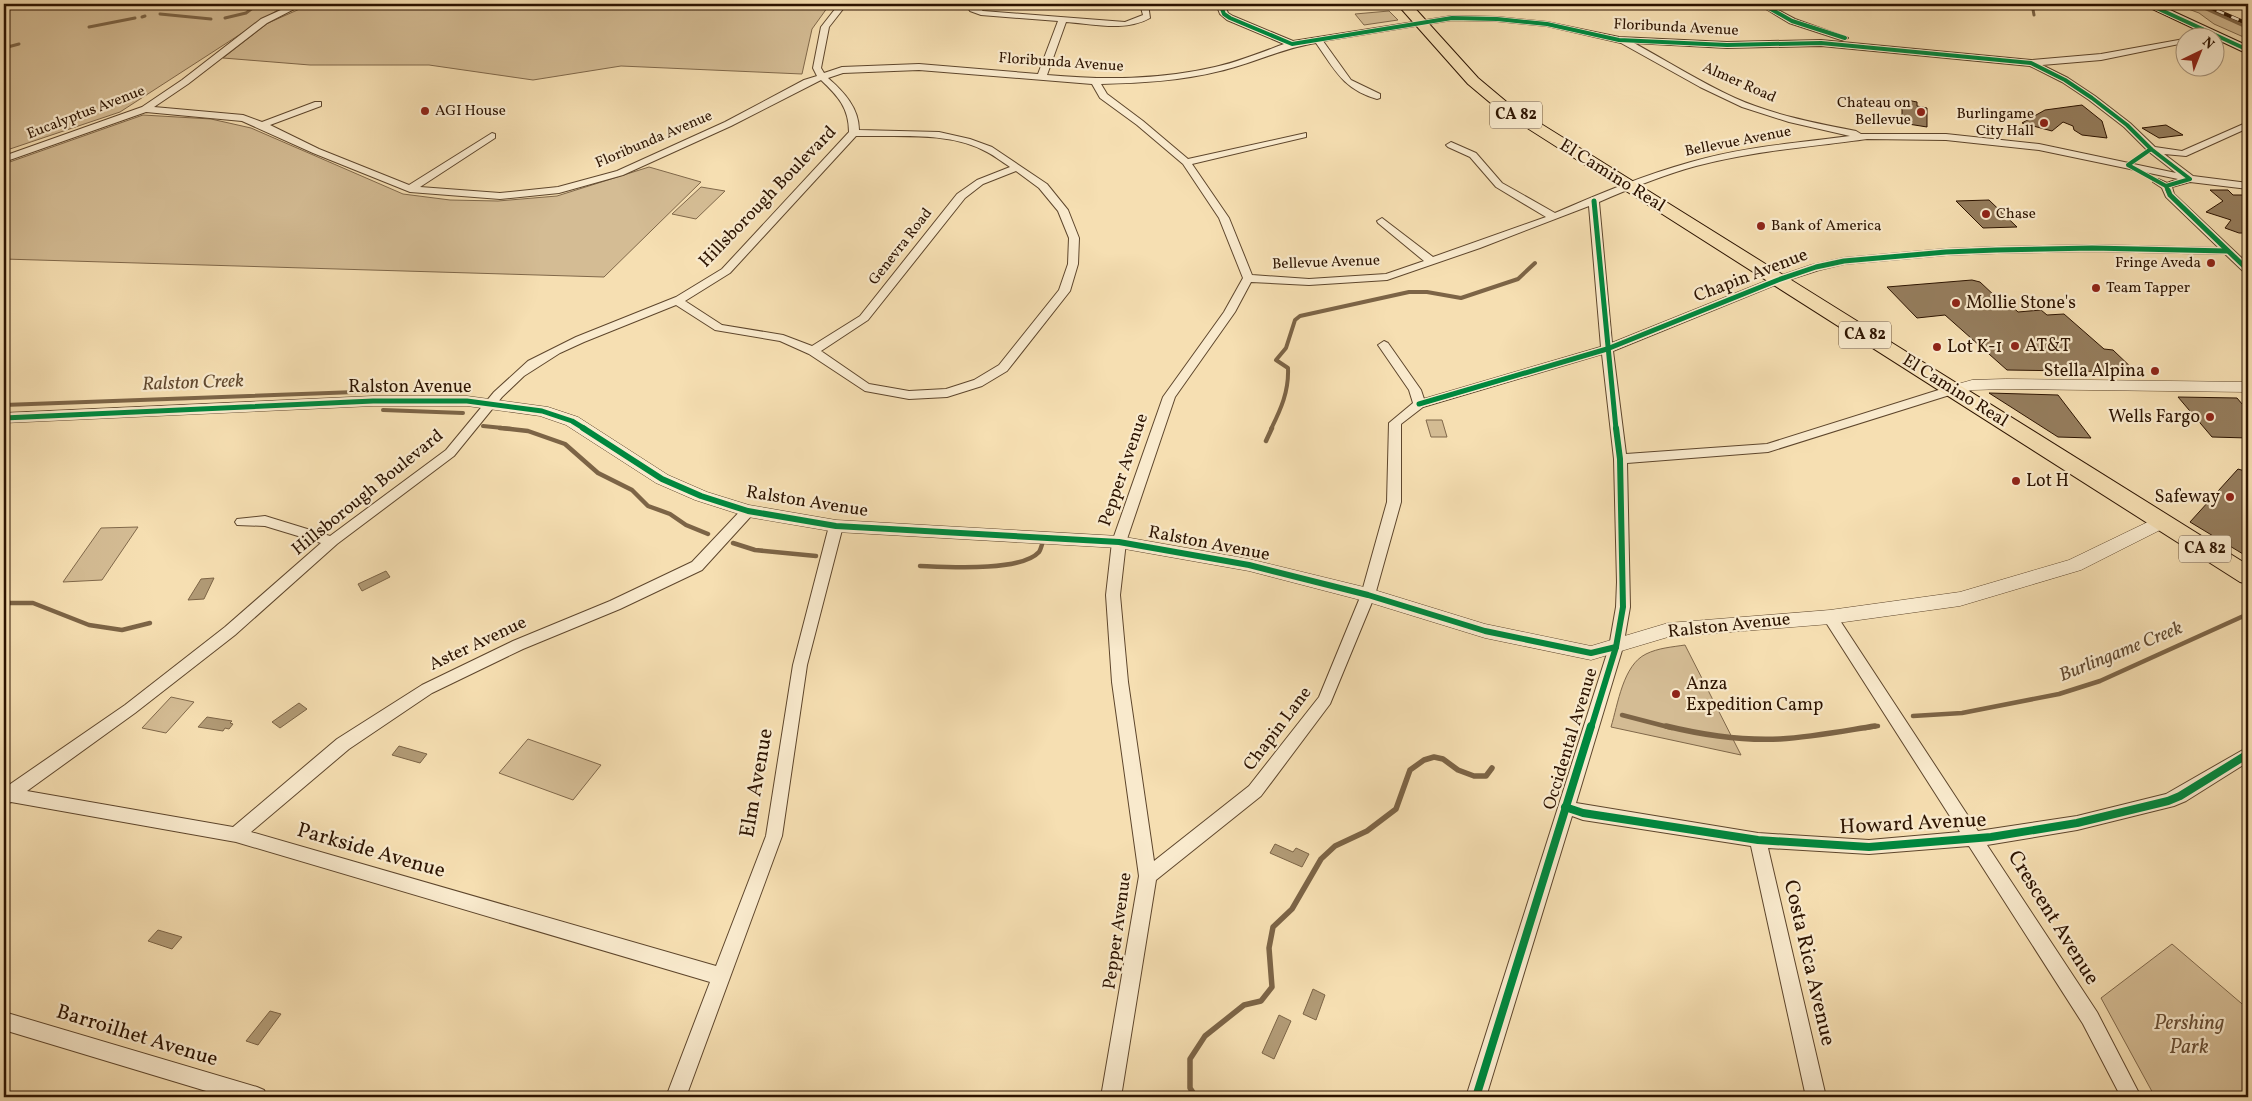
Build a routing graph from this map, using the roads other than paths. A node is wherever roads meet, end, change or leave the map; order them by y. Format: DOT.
graph roads {
  1 [pos="300,4"];
  2 [pos="843,4"];
  3 [pos="970,4"];
  4 [pos="1144,4"];
  5 [pos="1220,4"];
  6 [pos="1404,4"];
  7 [pos="1762,4"];
  8 [pos="2148,4"];
  9 [pos="2244,4"];
  10 [pos="2248,6"];
  11 [pos="1063,20"];
  12 [pos="1420,22"];
  13 [pos="2199,28"];
  14 [pos="1828,34"];
  15 [pos="2224,39"];
  16 [pos="1318,40"];
  17 [pos="1619,40"];
  18 [pos="1659,42"];
  19 [pos="1821,43"];
  20 [pos="2174,43"];
  21 [pos="1292,44"];
  22 [pos="1879,47"];
  23 [pos="2248,50"];
  24 [pos="1649,54"];
  25 [pos="2031,63"];
  26 [pos="830,64"];
  27 [pos="821,76"];
  28 [pos="1041,78"];
  29 [pos="1096,82"];
  30 [pos="1377,96"];
  31 [pos="318,104"];
  32 [pos="146,109"];
  33 [pos="262,125"];
  34 [pos="2248,125"];
  35 [pos="1821,128"];
  36 [pos="854,133"];
  37 [pos="1304,135"];
  38 [pos="492,136"];
  39 [pos="1867,136"];
  40 [pos="1822,143"];
  41 [pos="1451,145"];
  42 [pos="2151,149"];
  43 [pos="4,159"];
  44 [pos="1186,162"];
  45 [pos="2128,165"];
  46 [pos="1016,167"];
  47 [pos="2190,179"];
  48 [pos="1628,186"];
  49 [pos="2166,186"];
  50 [pos="2248,186"];
  51 [pos="410,189"];
  52 [pos="1594,201"];
  53 [pos="1554,218"];
  54 [pos="1382,221"];
  55 [pos="2227,251"];
  56 [pos="1432,262"];
  57 [pos="2248,270"];
  58 [pos="1248,278"];
  59 [pos="1778,280"];
  60 [pos="678,302"];
  61 [pos="1384,345"];
  62 [pos="1607,349"];
  63 [pos="813,350"];
  64 [pos="2248,387"];
  65 [pos="1952,390"];
  66 [pos="489,403"];
  67 [pos="1419,404"];
  68 [pos="4,418"];
  69 [pos="1620,459"];
  70 [pos="748,511"];
  71 [pos="242,522"];
  72 [pos="2162,522"];
  73 [pos="836,526"];
  74 [pos="332,541"];
  75 [pos="1119,542"];
  76 [pos="2248,576"];
  77 [pos="1368,595"];
  78 [pos="1830,616"];
  79 [pos="1616,647"];
  80 [pos="2248,754"];
  81 [pos="5,795"];
  82 [pos="1565,807"];
  83 [pos="236,835"];
  84 [pos="1976,839"];
  85 [pos="1758,840"];
  86 [pos="1148,876"];
  87 [pos="720,976"];
  88 [pos="4,1021"];
  89 [pos="256,1097"];
  90 [pos="676,1097"];
  91 [pos="1111,1097"];
  92 [pos="1476,1097"];
  93 [pos="1816,1097"];
  94 [pos="2131,1097"];
  1 -- 32 [label="street, Eucalyptus Avenue"];
  2 -- 26 [label="street"];
  3 -- 11 [label="street"];
  4 -- 11 [label="street"];
  5 -- 21 [label="street"];
  6 -- 12 [label="main road, El Camino Real / CA 82"];
  7 -- 14 [label="street"];
  8 -- 13 [label="main road"];
  9 -- 10 [label="street"];
  11 -- 28 [label="street"];
  12 -- 16 [label="street, Floribunda Avenue"];
  12 -- 17 [label="street, Floribunda Avenue"];
  12 -- 48 [label="main road, El Camino Real / CA 82"];
  14 -- 19 [label="street"];
  14 -- 22 [label="street"];
  15 -- 23 [label="main road"];
  16 -- 21 [label="street, Floribunda Avenue"];
  16 -- 30 [label="street"];
  17 -- 18 [label="street, Floribunda Avenue"];
  17 -- 24 [label="street, Almer Road"];
  18 -- 19 [label="street, Floribunda Avenue"];
  18 -- 24 [label="street"];
  19 -- 22 [label="street, Floribunda Avenue"];
  20 -- 25 [label="street, Floribunda Avenue"];
  21 -- 29 [label="street, Floribunda Avenue"];
  22 -- 25 [label="street, Floribunda Avenue"];
  24 -- 35 [label="street, Almer Road"];
  25 -- 42 [label="street"];
  26 -- 27 [label="street, Floribunda Avenue"];
  26 -- 27 [label="street"];
  26 -- 28 [label="street, Floribunda Avenue"];
  27 -- 36 [label="street, Hillsborough Boulevard"];
  27 -- 51 [label="street, Floribunda Avenue"];
  28 -- 29 [label="street, Floribunda Avenue"];
  29 -- 44 [label="street"];
  31 -- 33 [label="street"];
  32 -- 33 [label="street, Floribunda Avenue"];
  32 -- 43 [label="street, Eucalyptus Avenue"];
  33 -- 51 [label="street, Floribunda Avenue"];
  34 -- 42 [label="street"];
  35 -- 39 [label="street, Almer Road"];
  35 -- 40 [label="street"];
  36 -- 46 [label="street"];
  36 -- 60 [label="street, Hillsborough Boulevard"];
  37 -- 44 [label="street"];
  38 -- 51 [label="street"];
  39 -- 40 [label="street, Bellevue Avenue"];
  39 -- 45 [label="street, Bellevue Avenue"];
  40 -- 48 [label="street, Bellevue Avenue"];
  41 -- 53 [label="street"];
  42 -- 45 [label="street"];
  42 -- 47 [label="street"];
  44 -- 58 [label="street"];
  45 -- 47 [label="street, Bellevue Avenue"];
  45 -- 49 [label="street"];
  46 -- 63 [label="street, Genevra Road"];
  46 -- 63 [label="street"];
  47 -- 49 [label="street"];
  47 -- 50 [label="street, Bellevue Avenue"];
  48 -- 52 [label="street, Bellevue Avenue"];
  48 -- 59 [label="main road, El Camino Real / CA 82"];
  49 -- 55 [label="street"];
  52 -- 53 [label="street, Bellevue Avenue"];
  52 -- 62 [label="street, Occidental Avenue"];
  53 -- 56 [label="street, Bellevue Avenue"];
  54 -- 56 [label="street"];
  55 -- 57 [label="street"];
  55 -- 59 [label="street, Chapin Avenue"];
  56 -- 58 [label="street, Bellevue Avenue"];
  58 -- 75 [label="street, Pepper Avenue"];
  59 -- 62 [label="street, Chapin Avenue"];
  59 -- 65 [label="main road, El Camino Real / CA 82"];
  60 -- 63 [label="street"];
  60 -- 66 [label="street, Hillsborough Boulevard"];
  61 -- 67 [label="street"];
  62 -- 67 [label="street, Chapin Avenue"];
  62 -- 69 [label="street, Occidental Avenue"];
  64 -- 65 [label="street"];
  65 -- 69 [label="street"];
  65 -- 72 [label="main road, El Camino Real / CA 82"];
  66 -- 68 [label="street, Ralston Avenue"];
  66 -- 70 [label="street, Ralston Avenue"];
  66 -- 74 [label="street, Hillsborough Boulevard"];
  67 -- 77 [label="street, Chapin Lane"];
  69 -- 79 [label="street, Occidental Avenue"];
  70 -- 73 [label="street, Ralston Avenue"];
  70 -- 83 [label="street, Aster Avenue"];
  71 -- 74 [label="street"];
  72 -- 76 [label="main road, El Camino Real / CA 82"];
  72 -- 78 [label="street, Ralston Avenue"];
  73 -- 75 [label="street, Ralston Avenue"];
  73 -- 87 [label="street, Elm Avenue"];
  74 -- 81 [label="street, Hillsborough Boulevard"];
  75 -- 77 [label="street, Ralston Avenue"];
  75 -- 86 [label="street, Pepper Avenue"];
  77 -- 79 [label="street, Ralston Avenue"];
  77 -- 86 [label="street, Chapin Lane"];
  78 -- 79 [label="street, Ralston Avenue"];
  78 -- 84 [label="street, Crescent Avenue"];
  79 -- 82 [label="street, Occidental Avenue"];
  80 -- 84 [label="street, Howard Avenue"];
  81 -- 83 [label="street, Parkside Avenue"];
  82 -- 85 [label="street, Howard Avenue"];
  82 -- 92 [label="street, Occidental Avenue"];
  83 -- 87 [label="street, Parkside Avenue"];
  84 -- 85 [label="street, Howard Avenue"];
  84 -- 94 [label="street, Crescent Avenue"];
  85 -- 93 [label="street, Costa Rica Avenue"];
  86 -- 91 [label="street, Pepper Avenue"];
  87 -- 90 [label="street, Elm Avenue"];
  88 -- 89 [label="street, Barroilhet Avenue"];
}
